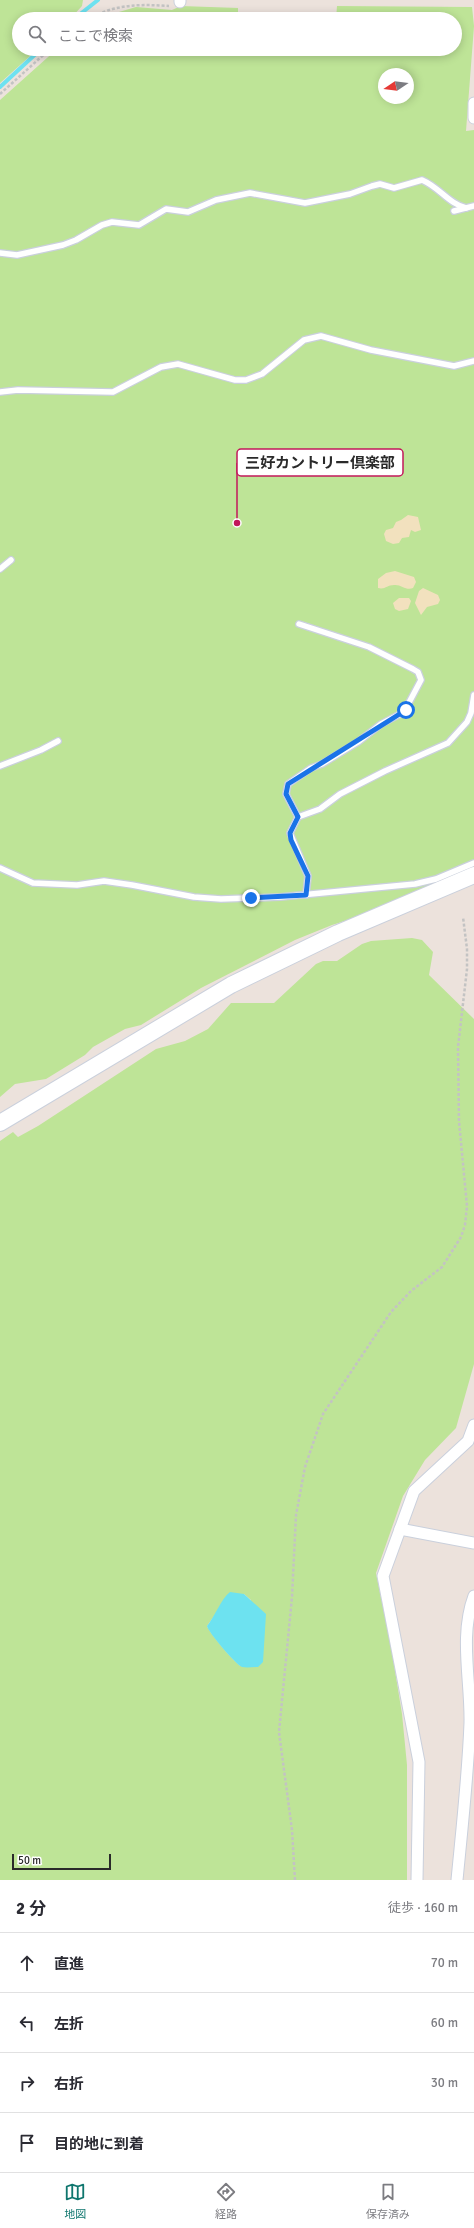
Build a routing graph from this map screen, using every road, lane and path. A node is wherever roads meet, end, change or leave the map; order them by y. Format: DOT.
graph roads {
  1 [pos="180,1"];
  2 [pos="103,12"];
  3 [pos="42,56"];
  4 [pos="0,94"];
  5 [pos="474,103"];
  6 [pos="474,118"];
  7 [pos="474,206"];
  8 [pos="466,208"];
  9 [pos="454,211"];
  10 [pos="0,253"];
  11 [pos="474,361"];
  12 [pos="0,392"];
  13 [pos="11,560"];
  14 [pos="0,569"];
  15 [pos="299,624"];
  16 [pos="474,695"];
  17 [pos="58,741"];
  18 [pos="0,766"];
  19 [pos="298,817"];
  20 [pos="474,863"];
  21 [pos="0,868"];
  22 [pos="474,875"];
  23 [pos="306,895"];
  24 [pos="463,917"];
  25 [pos="0,1123"];
  26 [pos="474,1425"];
  27 [pos="400,1529"];
  28 [pos="474,1543"];
  29 [pos="474,1596"];
  30 [pos="296,1880"];
  31 [pos="417,1880"];
  32 [pos="457,1880"];
  1 -- 2 [label="path"];
  3 -- 4 [label="path"];
  5 -- 6 [label="street"];
  7 -- 8 [label="lane"];
  8 -- 9 [label="lane"];
  8 -- 10 [label="lane"];
  11 -- 12 [label="lane"];
  13 -- 14 [label="lane"];
  15 -- 19 [label="lane"];
  16 -- 19 [label="lane"];
  17 -- 18 [label="lane"];
  19 -- 23 [label="lane"];
  20 -- 23 [label="lane"];
  21 -- 23 [label="lane"];
  22 -- 25 [label="street"];
  24 -- 30 [label="path"];
  26 -- 27 [label="street"];
  27 -- 28 [label="street"];
  27 -- 31 [label="street"];
  29 -- 32 [label="street"];
}
